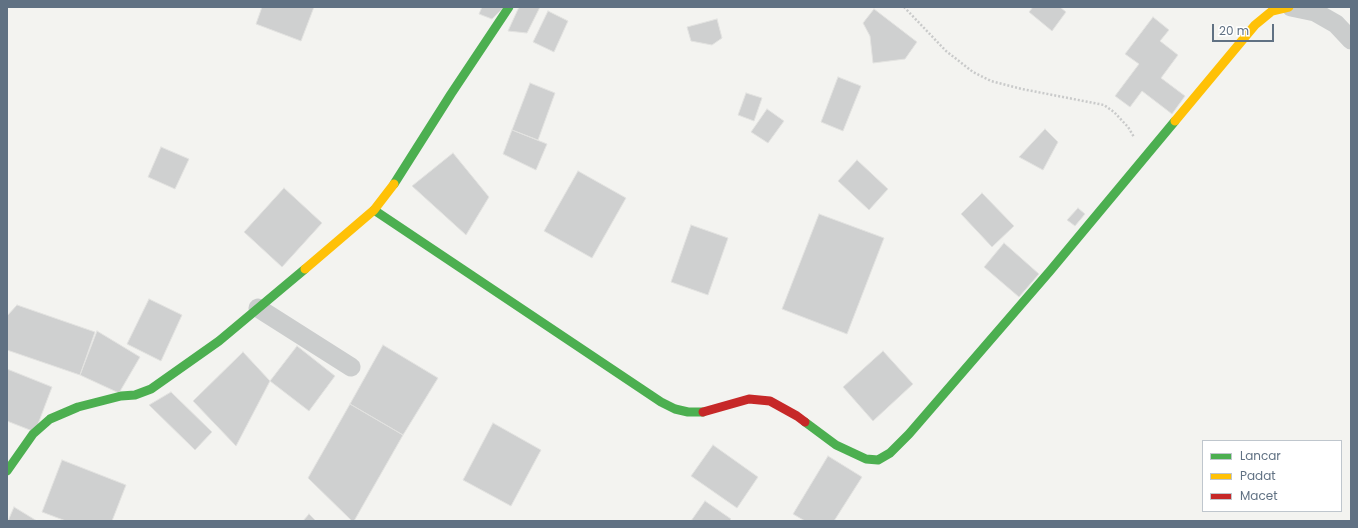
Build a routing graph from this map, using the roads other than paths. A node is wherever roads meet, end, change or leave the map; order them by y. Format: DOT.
graph roads {
  1 [pos="509,7"];
  2 [pos="1290,7"];
  3 [pos="1351,40"];
  4 [pos="374,210"];
  5 [pos="258,308"];
  6 [pos="351,367"];
  7 [pos="7,471"];
  1 -- 4 [label="street"];
  2 -- 3 [label="street"];
  2 -- 4 [label="street"];
  4 -- 5 [label="street"];
  5 -- 6 [label="street"];
  5 -- 7 [label="street"];
}
